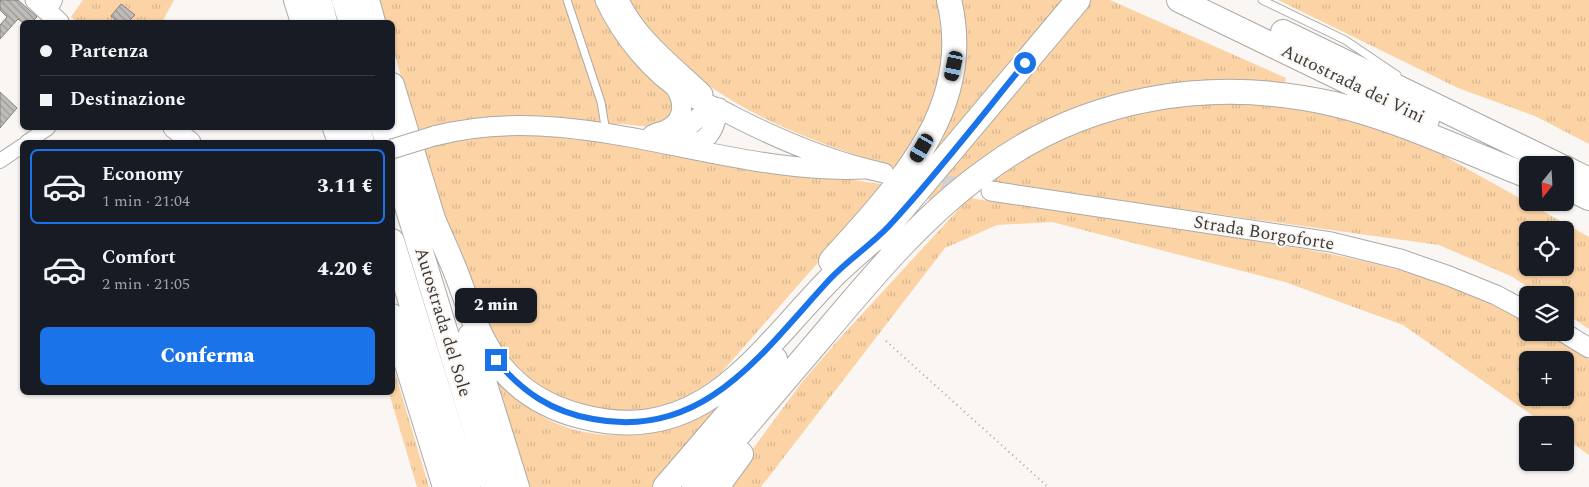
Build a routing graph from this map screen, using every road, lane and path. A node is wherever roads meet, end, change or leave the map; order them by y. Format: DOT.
graph roads {
  1 [pos="35,0"];
  2 [pos="296,0"];
  3 [pos="319,0"];
  4 [pos="344,0"];
  5 [pos="367,0"];
  6 [pos="567,0"];
  7 [pos="605,0"];
  8 [pos="619,0"];
  9 [pos="948,0"];
  10 [pos="1078,0"];
  11 [pos="1179,0"];
  12 [pos="1217,0"];
  13 [pos="1262,0"];
  14 [pos="54,12"];
  15 [pos="302,20"];
  16 [pos="325,20"];
  17 [pos="350,20"];
  18 [pos="373,20"];
  19 [pos="1400,77"];
  20 [pos="672,83"];
  21 [pos="1408,83"];
  22 [pos="395,95"];
  23 [pos="719,108"];
  24 [pos="1455,115"];
  25 [pos="45,130"];
  26 [pos="176,130"];
  27 [pos="618,133"];
  28 [pos="30,140"];
  29 [pos="188,140"];
  30 [pos="20,147"];
  31 [pos="676,147"];
  32 [pos="395,148"];
  33 [pos="1539,156"];
  34 [pos="0,161"];
  35 [pos="1519,164"];
  36 [pos="395,167"];
  37 [pos="865,169"];
  38 [pos="1519,172"];
  39 [pos="1574,172"];
  40 [pos="884,173"];
  41 [pos="1589,180"];
  42 [pos="991,191"];
  43 [pos="1574,191"];
  44 [pos="1574,194"];
  45 [pos="1589,199"];
  46 [pos="433,220"];
  47 [pos="888,227"];
  48 [pos="909,240"];
  49 [pos="395,250"];
  50 [pos="1519,307"];
  51 [pos="395,326"];
  52 [pos="1574,339"];
  53 [pos="886,340"];
  54 [pos="1589,348"];
  55 [pos="627,422"];
  56 [pos="444,487"];
  57 [pos="468,487"];
  58 [pos="493,487"];
  59 [pos="517,487"];
  60 [pos="665,487"];
  61 [pos="694,487"];
  62 [pos="717,487"];
  63 [pos="1048,487"];
  1 -- 14 [label="main road"];
  2 -- 15 [label="highway"];
  3 -- 16 [label="highway"];
  4 -- 17 [label="highway"];
  5 -- 18 [label="highway"];
  6 -- 27 [label="lane"];
  7 -- 20 [label="main road"];
  8 -- 23 [label="main road"];
  9 -- 55 [label="highway"];
  10 -- 47 [label="highway"];
  11 -- 35 [label="highway, Autostrada dei Vini"];
  12 -- 24 [label="highway, Autostrada dei Vini"];
  13 -- 19 [label="lane"];
  20 -- 23 [label="main road"];
  20 -- 27 [label="main road"];
  21 -- 24 [label="lane"];
  22 -- 46 [label="highway"];
  23 -- 27 [label="main road"];
  23 -- 31 [label="main road"];
  23 -- 37 [label="main road"];
  24 -- 33 [label="highway, Autostrada dei Vini"];
  25 -- 28 [label="street"];
  26 -- 29 [label="main road"];
  27 -- 31 [label="main road"];
  27 -- 32 [label="main road, bridge"];
  30 -- 34 [label="street"];
  31 -- 37 [label="main road"];
  36 -- 58 [label="highway, Autostrada del Sole"];
  37 -- 40 [label="main road"];
  38 -- 48 [label="highway"];
  39 -- 41 [label="highway"];
  42 -- 50 [label="main road, Strada Borgoforte"];
  43 -- 45 [label="highway"];
  44 -- 45 [label="highway"];
  46 -- 55 [label="highway"];
  46 -- 59 [label="highway"];
  47 -- 55 [label="highway"];
  47 -- 60 [label="highway"];
  48 -- 61 [label="highway"];
  48 -- 62 [label="highway"];
  49 -- 57 [label="highway, Autostrada del Sole"];
  51 -- 56 [label="highway"];
  52 -- 54 [label="main road"];
  53 -- 63 [label="path"];
}
